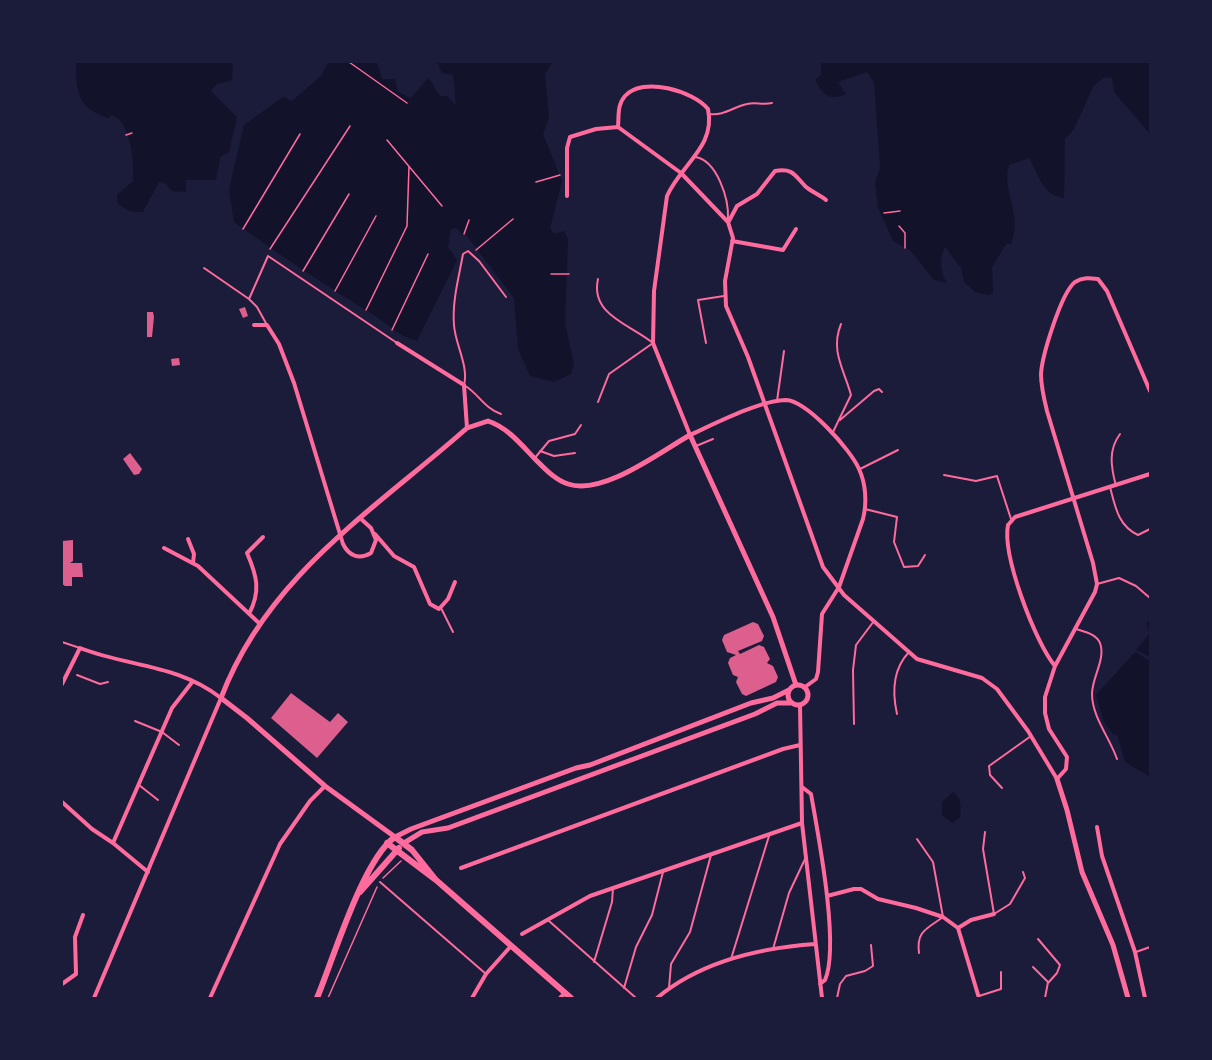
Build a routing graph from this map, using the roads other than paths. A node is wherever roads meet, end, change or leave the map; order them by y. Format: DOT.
graph roads {
  1 [pos="772,103"];
  2 [pos="709,114"];
  3 [pos="618,127"];
  4 [pos="693,157"];
  5 [pos="681,173"];
  6 [pos="567,196"];
  7 [pos="826,200"];
  8 [pos="728,222"];
  9 [pos="796,229"];
  10 [pos="732,241"];
  11 [pos="204,268"];
  12 [pos="598,279"];
  13 [pos="724,296"];
  14 [pos="506,297"];
  15 [pos="249,299"];
  16 [pos="841,324"];
  17 [pos="254,325"];
  18 [pos="267,325"];
  19 [pos="397,343"];
  20 [pos="653,343"];
  21 [pos="706,343"];
  22 [pos="784,351"];
  23 [pos="464,385"];
  24 [pos="1150,391"];
  25 [pos="882,392"];
  26 [pos="777,401"];
  27 [pos="598,402"];
  28 [pos="765,405"];
  29 [pos="501,414"];
  30 [pos="838,422"];
  31 [pos="581,425"];
  32 [pos="467,428"];
  33 [pos="832,434"];
  34 [pos="1120,434"];
  35 [pos="690,435"];
  36 [pos="712,439"];
  37 [pos="696,446"];
  38 [pos="898,450"];
  39 [pos="540,451"];
  40 [pos="575,453"];
  41 [pos="534,459"];
  42 [pos="860,469"];
  43 [pos="1150,474"];
  44 [pos="944,475"];
  45 [pos="1113,487"];
  46 [pos="1074,500"];
  47 [pos="866,509"];
  48 [pos="360,518"];
  49 [pos="1011,519"];
  50 [pos="1150,529"];
  51 [pos="374,534"];
  52 [pos="263,537"];
  53 [pos="188,539"];
  54 [pos="164,548"];
  55 [pos="925,555"];
  56 [pos="193,563"];
  57 [pos="455,582"];
  58 [pos="1097,584"];
  59 [pos="839,587"];
  60 [pos="1150,598"];
  61 [pos="441,608"];
  62 [pos="249,615"];
  63 [pos="874,621"];
  64 [pos="259,623"];
  65 [pos="1074,628"];
  66 [pos="453,632"];
  67 [pos="62,642"];
  68 [pos="80,648"];
  69 [pos="909,652"];
  70 [pos="1055,666"];
  71 [pos="77,675"];
  72 [pos="193,681"];
  73 [pos="108,682"];
  74 [pos="62,684"];
  75 [pos="796,685"];
  76 [pos="805,687"];
  77 [pos="789,690"];
  78 [pos="220,699"];
  79 [pos="792,704"];
  80 [pos="800,705"];
  81 [pos="897,714"];
  82 [pos="135,721"];
  83 [pos="854,724"];
  84 [pos="162,732"];
  85 [pos="1031,736"];
  86 [pos="179,745"];
  87 [pos="800,745"];
  88 [pos="1117,759"];
  89 [pos="1057,779"];
  90 [pos="139,785"];
  91 [pos="325,786"];
  92 [pos="802,787"];
  93 [pos="1002,788"];
  94 [pos="158,800"];
  95 [pos="62,802"];
  96 [pos="802,823"];
  97 [pos="1097,827"];
  98 [pos="985,832"];
  99 [pos="769,833"];
  100 [pos="395,837"];
  101 [pos="917,839"];
  102 [pos="113,843"];
  103 [pos="387,843"];
  104 [pos="404,843"];
  105 [pos="396,850"];
  106 [pos="711,852"];
  107 [pos="807,857"];
  108 [pos="461,868"];
  109 [pos="663,869"];
  110 [pos="148,872"];
  111 [pos="1023,872"];
  112 [pos="436,880"];
  113 [pos="380,882"];
  114 [pos="613,888"];
  115 [pos="360,893"];
  116 [pos="827,896"];
  117 [pos="994,914"];
  118 [pos="83,915"];
  119 [pos="943,917"];
  120 [pos="547,918"];
  121 [pos="957,928"];
  122 [pos="522,934"];
  123 [pos="1038,939"];
  124 [pos="815,944"];
  125 [pos="871,945"];
  126 [pos="511,946"];
  127 [pos="1150,947"];
  128 [pos="773,949"];
  129 [pos="1135,952"];
  130 [pos="919,953"];
  131 [pos="732,959"];
  132 [pos="594,962"];
  133 [pos="1033,967"];
  134 [pos="1001,972"];
  135 [pos="486,974"];
  136 [pos="1048,983"];
  137 [pos="62,984"];
  138 [pos="820,984"];
  139 [pos="624,988"];
  140 [pos="669,989"];
  141 [pos="562,996"];
  142 [pos="979,997"];
  143 [pos="94,999"];
  144 [pos="210,999"];
  145 [pos="317,999"];
  146 [pos="472,999"];
  147 [pos="571,999"];
  148 [pos="636,999"];
  149 [pos="657,999"];
  150 [pos="822,999"];
  151 [pos="837,999"];
  152 [pos="1045,999"];
  153 [pos="1128,999"];
  154 [pos="1145,999"];
  1 -- 2 [label="lane"];
  2 -- 3 [label="street"];
  2 -- 4 [label="street"];
  3 -- 5 [label="street"];
  3 -- 6 [label="street"];
  4 -- 5 [label="street"];
  4 -- 8 [label="lane"];
  5 -- 8 [label="street"];
  5 -- 20 [label="street"];
  7 -- 8 [label="street"];
  8 -- 10 [label="street"];
  9 -- 10 [label="street"];
  10 -- 13 [label="street"];
  11 -- 15 [label="lane"];
  12 -- 20 [label="lane"];
  13 -- 21 [label="lane"];
  13 -- 28 [label="street"];
  14 -- 23 [label="lane"];
  15 -- 18 [label="lane"];
  15 -- 19 [label="lane"];
  16 -- 30 [label="lane"];
  17 -- 18 [label="street"];
  18 -- 51 [label="street"];
  19 -- 23 [label="street"];
  20 -- 27 [label="lane"];
  20 -- 35 [label="street"];
  22 -- 26 [label="lane"];
  23 -- 29 [label="lane"];
  23 -- 32 [label="street"];
  24 -- 46 [label="street"];
  25 -- 30 [label="lane"];
  26 -- 28 [label="street"];
  26 -- 33 [label="street"];
  28 -- 35 [label="street"];
  28 -- 59 [label="street"];
  30 -- 33 [label="lane"];
  31 -- 39 [label="lane"];
  32 -- 41 [label="street"];
  32 -- 48 [label="street"];
  33 -- 42 [label="street"];
  34 -- 45 [label="lane"];
  35 -- 37 [label="street"];
  35 -- 41 [label="street"];
  36 -- 37 [label="lane"];
  37 -- 75 [label="street"];
  38 -- 42 [label="lane"];
  39 -- 40 [label="lane"];
  39 -- 41 [label="lane"];
  42 -- 47 [label="street"];
  43 -- 45 [label="street"];
  44 -- 49 [label="lane"];
  45 -- 46 [label="street"];
  45 -- 50 [label="lane"];
  46 -- 49 [label="street"];
  46 -- 58 [label="street"];
  47 -- 55 [label="lane"];
  47 -- 59 [label="street"];
  48 -- 51 [label="street"];
  48 -- 64 [label="street"];
  49 -- 70 [label="street"];
  51 -- 61 [label="street"];
  52 -- 62 [label="street"];
  53 -- 56 [label="street"];
  54 -- 56 [label="street"];
  56 -- 62 [label="street"];
  57 -- 61 [label="street"];
  58 -- 60 [label="lane"];
  58 -- 65 [label="street"];
  59 -- 63 [label="street"];
  59 -- 76 [label="street"];
  61 -- 66 [label="lane"];
  62 -- 64 [label="street"];
  63 -- 69 [label="street"];
  63 -- 83 [label="lane"];
  64 -- 78 [label="street"];
  65 -- 70 [label="street"];
  65 -- 88 [label="lane"];
  67 -- 68 [label="lane"];
  68 -- 72 [label="street"];
  68 -- 74 [label="street"];
  69 -- 81 [label="lane"];
  69 -- 85 [label="street"];
  70 -- 89 [label="street"];
  71 -- 73 [label="lane"];
  72 -- 78 [label="street"];
  72 -- 84 [label="street"];
  75 -- 76 [label="street"];
  75 -- 77 [label="street"];
  76 -- 80 [label="street"];
  77 -- 79 [label="street"];
  77 -- 100 [label="street"];
  78 -- 91 [label="street"];
  78 -- 110 [label="street"];
  79 -- 80 [label="street"];
  79 -- 104 [label="street"];
  80 -- 87 [label="street"];
  82 -- 84 [label="lane"];
  84 -- 86 [label="lane"];
  84 -- 90 [label="street"];
  85 -- 89 [label="street"];
  85 -- 93 [label="lane"];
  87 -- 92 [label="street"];
  87 -- 108 [label="street"];
  89 -- 153 [label="street"];
  90 -- 94 [label="lane"];
  90 -- 102 [label="street"];
  91 -- 100 [label="street"];
  91 -- 144 [label="street"];
  92 -- 96 [label="street"];
  92 -- 116 [label="street"];
  95 -- 102 [label="street"];
  96 -- 99 [label="street"];
  96 -- 107 [label="street"];
  97 -- 129 [label="street"];
  98 -- 117 [label="lane"];
  99 -- 106 [label="street"];
  99 -- 131 [label="lane"];
  100 -- 103 [label="main road"];
  100 -- 104 [label="main road"];
  101 -- 119 [label="lane"];
  102 -- 110 [label="street"];
  103 -- 105 [label="main road"];
  103 -- 115 [label="main road"];
  104 -- 105 [label="main road"];
  104 -- 112 [label="main road"];
  105 -- 112 [label="main road"];
  105 -- 115 [label="main road"];
  106 -- 109 [label="street"];
  106 -- 140 [label="lane"];
  107 -- 124 [label="street"];
  107 -- 128 [label="lane"];
  109 -- 114 [label="street"];
  109 -- 139 [label="lane"];
  110 -- 143 [label="street"];
  111 -- 117 [label="lane"];
  112 -- 126 [label="main road"];
  113 -- 135 [label="lane"];
  114 -- 120 [label="street"];
  114 -- 132 [label="lane"];
  115 -- 145 [label="main road"];
  116 -- 119 [label="street"];
  116 -- 138 [label="street"];
  117 -- 121 [label="street"];
  118 -- 137 [label="street"];
  119 -- 121 [label="street"];
  119 -- 130 [label="lane"];
  120 -- 122 [label="street"];
  120 -- 132 [label="lane"];
  121 -- 142 [label="street"];
  123 -- 136 [label="lane"];
  124 -- 128 [label="street"];
  124 -- 138 [label="street"];
  125 -- 151 [label="lane"];
  126 -- 135 [label="street"];
  126 -- 141 [label="main road"];
  127 -- 129 [label="lane"];
  128 -- 131 [label="street"];
  129 -- 154 [label="street"];
  131 -- 140 [label="street"];
  132 -- 139 [label="lane"];
  133 -- 136 [label="lane"];
  134 -- 142 [label="lane"];
  135 -- 146 [label="street"];
  136 -- 152 [label="lane"];
  138 -- 150 [label="street"];
  139 -- 148 [label="lane"];
  140 -- 149 [label="street"];
  141 -- 147 [label="main road"];
}
